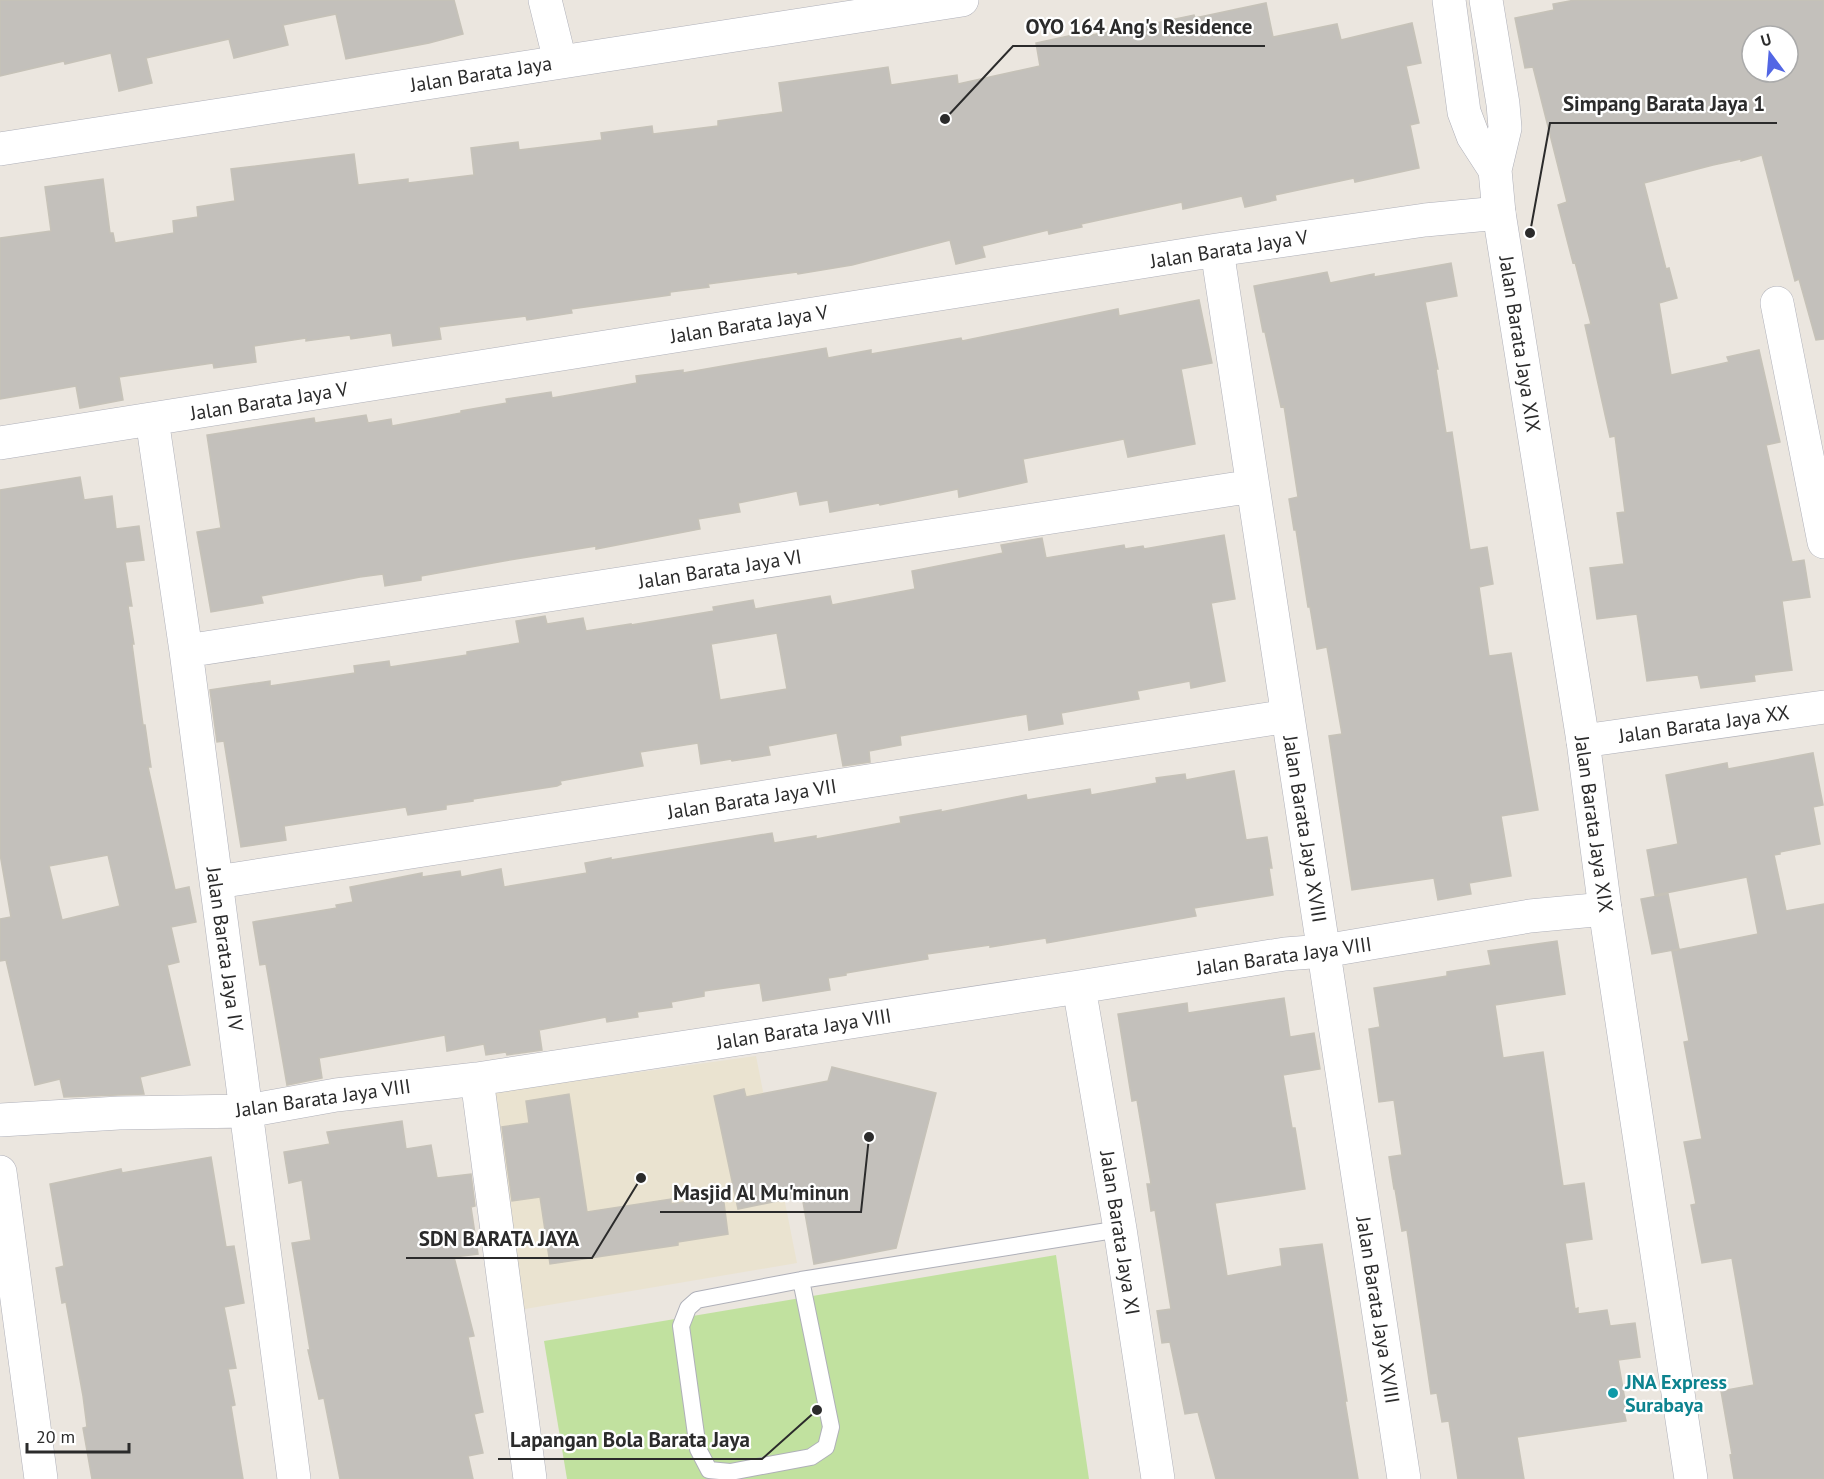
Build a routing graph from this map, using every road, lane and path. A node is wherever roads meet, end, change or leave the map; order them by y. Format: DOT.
graph roads {
  1 [pos="545,0"];
  2 [pos="962,0"];
  3 [pos="1449,0"];
  4 [pos="1486,0"];
  5 [pos="561,61"];
  6 [pos="0,149"];
  7 [pos="1495,170"];
  8 [pos="1499,213"];
  9 [pos="1217,250"];
  10 [pos="1777,303"];
  11 [pos="152,419"];
  12 [pos="0,442"];
  13 [pos="1253,486"];
  14 [pos="1824,542"];
  15 [pos="186,651"];
  16 [pos="1824,706"];
  17 [pos="1288,717"];
  18 [pos="1583,741"];
  19 [pos="217,882"];
  20 [pos="1605,909"];
  21 [pos="1324,951"];
  22 [pos="1079,987"];
  23 [pos="477,1079"];
  24 [pos="247,1111"];
  25 [pos="0,1120"];
  26 [pos="0,1172"];
  27 [pos="1120,1229"];
  28 [pos="801,1281"];
  29 [pos="41,1479"];
  30 [pos="294,1479"];
  31 [pos="530,1479"];
  32 [pos="1158,1479"];
  33 [pos="1404,1479"];
  34 [pos="1690,1479"];
  1 -- 5 [label="street"];
  2 -- 5 [label="street, Jalan Barata Jaya"];
  3 -- 7 [label="street"];
  4 -- 7 [label="street"];
  5 -- 6 [label="street, Jalan Barata Jaya"];
  7 -- 8 [label="street, Jalan Barata Jaya XIX"];
  8 -- 9 [label="street, Jalan Barata Jaya V"];
  8 -- 18 [label="street, Jalan Barata Jaya XIX"];
  9 -- 11 [label="street, Jalan Barata Jaya V"];
  9 -- 13 [label="street, Jalan Barata Jaya XVIII"];
  10 -- 14 [label="street"];
  11 -- 12 [label="street, Jalan Barata Jaya V"];
  11 -- 15 [label="street, Jalan Barata Jaya IV"];
  13 -- 15 [label="street, Jalan Barata Jaya VI"];
  13 -- 17 [label="street, Jalan Barata Jaya XVIII"];
  15 -- 19 [label="street, Jalan Barata Jaya IV"];
  16 -- 18 [label="street, Jalan Barata Jaya XX"];
  17 -- 19 [label="street, Jalan Barata Jaya VII"];
  17 -- 21 [label="street, Jalan Barata Jaya XVIII"];
  18 -- 20 [label="street, Jalan Barata Jaya XIX"];
  19 -- 24 [label="street, Jalan Barata Jaya IV"];
  20 -- 21 [label="street, Jalan Barata Jaya VIII"];
  20 -- 34 [label="street, Jalan Barata Jaya XIX"];
  21 -- 22 [label="street, Jalan Barata Jaya VIII"];
  21 -- 33 [label="street, Jalan Barata Jaya XVIII"];
  22 -- 23 [label="street, Jalan Barata Jaya VIII"];
  22 -- 27 [label="street, Jalan Barata Jaya XI"];
  23 -- 24 [label="street, Jalan Barata Jaya VIII"];
  23 -- 31 [label="street"];
  24 -- 25 [label="street, Jalan Barata Jaya VIII"];
  24 -- 30 [label="street, Jalan Barata Jaya IV"];
  26 -- 29 [label="street"];
  27 -- 28 [label="lane"];
  27 -- 32 [label="street, Jalan Barata Jaya XI"];
  28 -- 28 [label="lane"];
}
